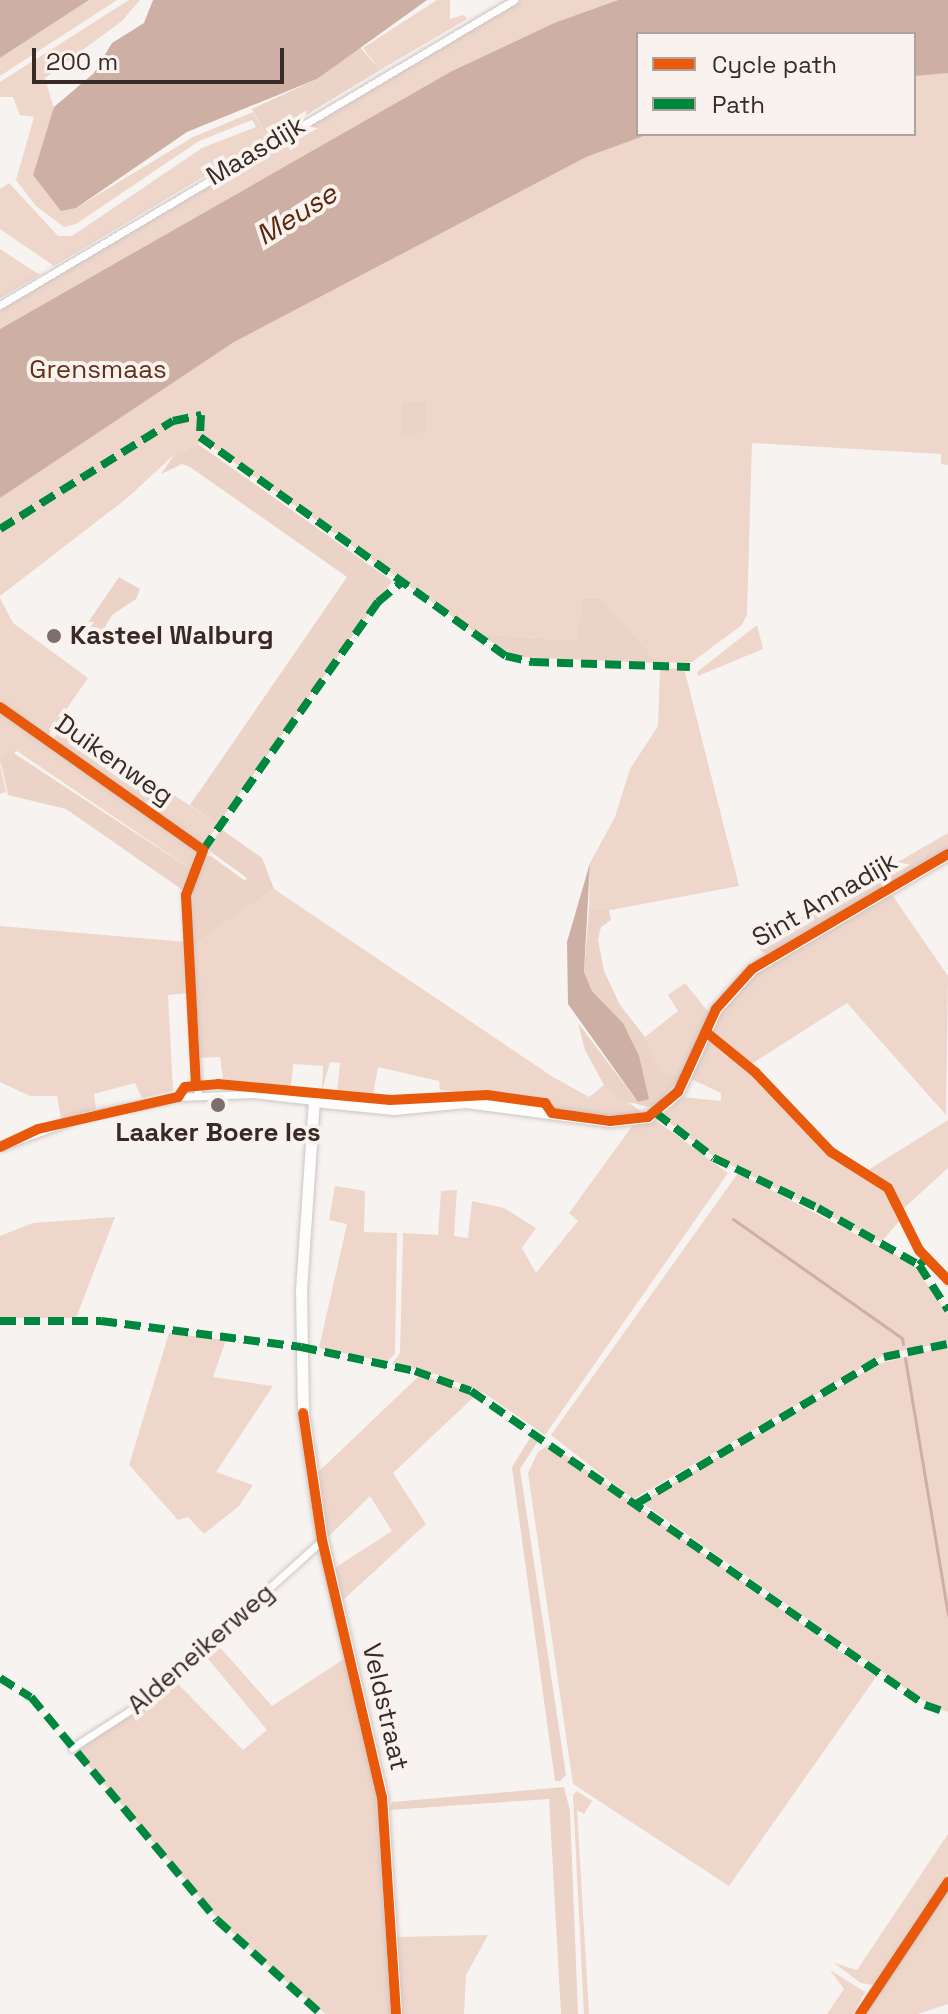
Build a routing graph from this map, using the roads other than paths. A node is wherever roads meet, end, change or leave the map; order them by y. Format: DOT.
graph roads {
  1 [pos="514,0"];
  2 [pos="0,305"];
  3 [pos="0,707"];
  4 [pos="948,854"];
  5 [pos="198,1095"];
  6 [pos="314,1101"];
  7 [pos="0,1147"];
  8 [pos="322,1540"];
  9 [pos="72,1748"];
  10 [pos="948,1882"];
  11 [pos="396,2014"];
  12 [pos="860,2014"];
  1 -- 2 [label="street, Maasdijk"];
  3 -- 5 [label="street, Duikenweg"];
  4 -- 6 [label="street, Sint Annadijk"];
  5 -- 6 [label="street"];
  5 -- 7 [label="street"];
  6 -- 8 [label="street, Veldstraat"];
  8 -- 9 [label="street, Aldeneikerweg"];
  8 -- 11 [label="street, Veldstraat"];
  10 -- 12 [label="street"];
}
